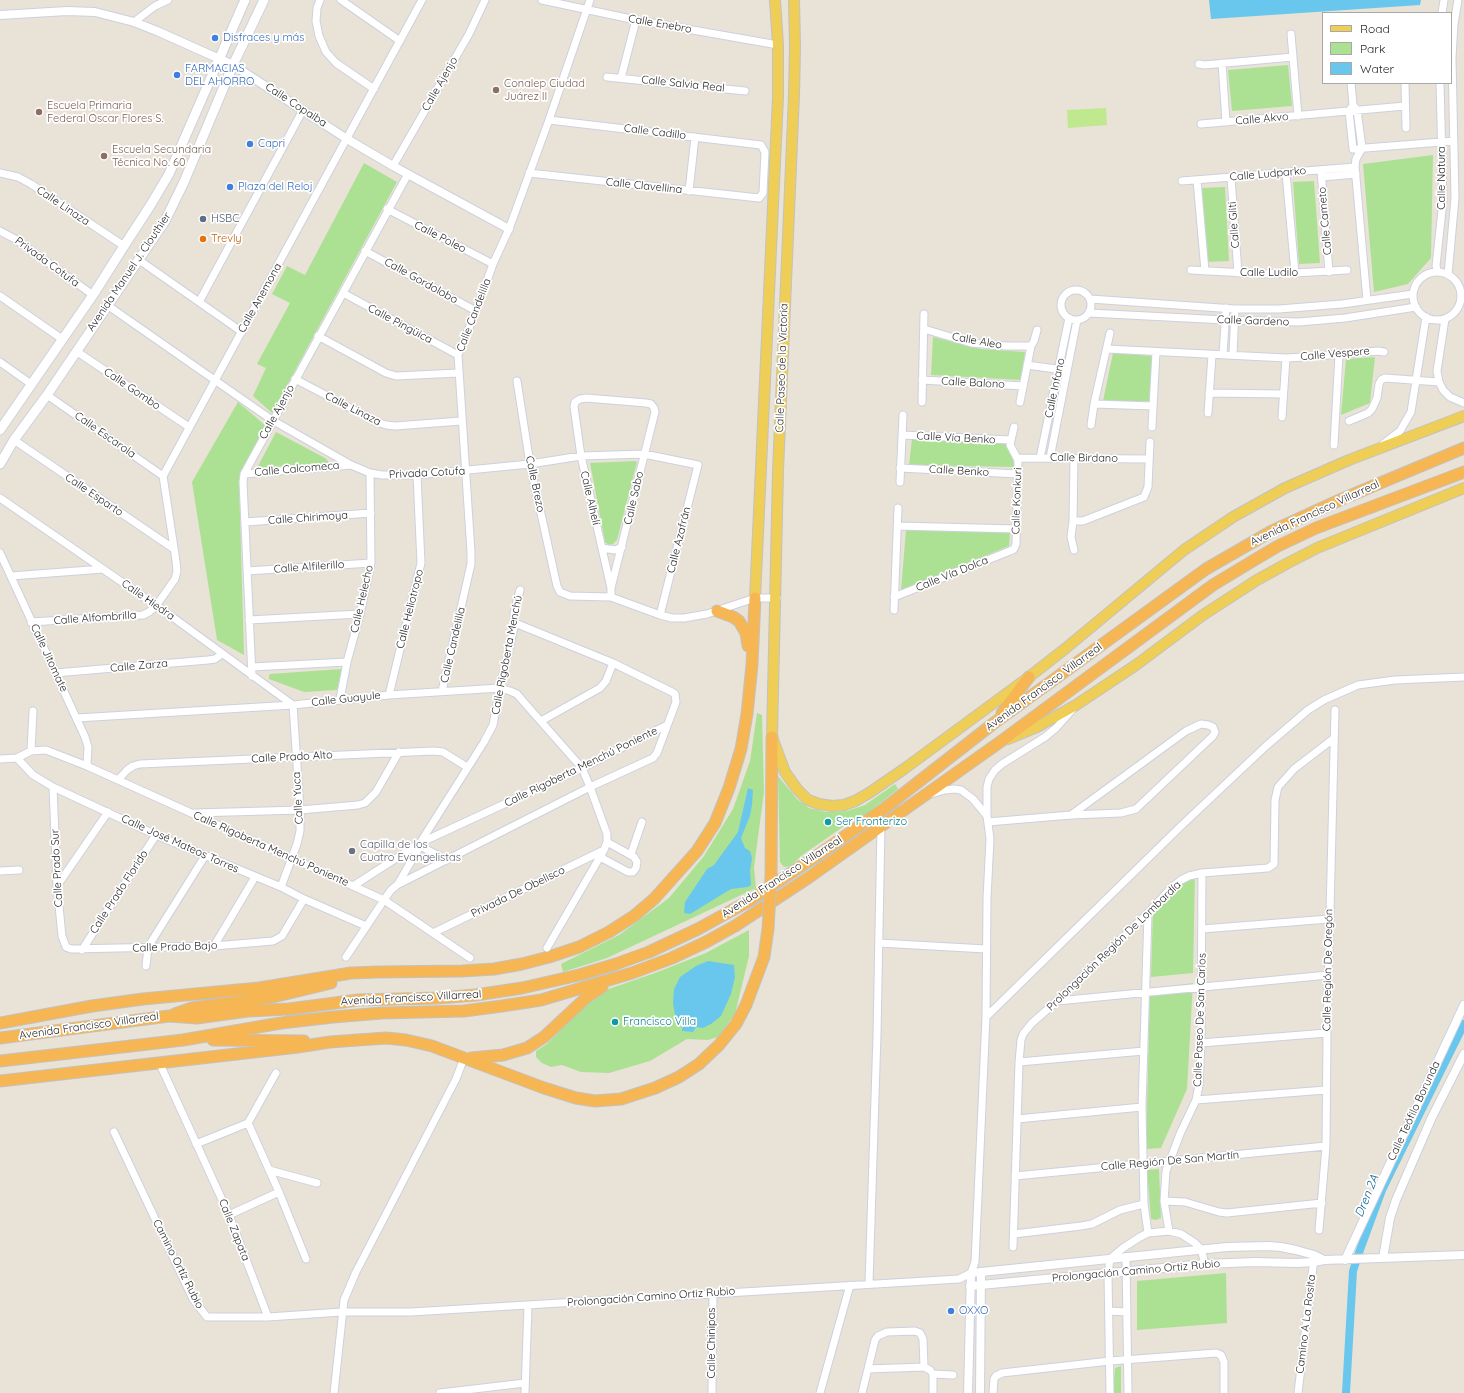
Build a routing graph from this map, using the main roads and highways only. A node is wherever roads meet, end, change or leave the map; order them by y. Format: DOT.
graph roads {
  1 [pos="245,0"];
  2 [pos="264,0"];
  3 [pos="775,0"];
  4 [pos="794,0"];
  5 [pos="169,174"];
  6 [pos="184,182"];
  7 [pos="1464,416"];
  8 [pos="0,430"];
  9 [pos="1464,448"];
  10 [pos="0,464"];
  11 [pos="1461,474"];
  12 [pos="1464,488"];
  13 [pos="755,598"];
  14 [pos="717,610"];
  15 [pos="752,665"];
  16 [pos="1029,677"];
  17 [pos="994,723"];
  18 [pos="772,737"];
  19 [pos="1000,742"];
  20 [pos="378,972"];
  21 [pos="632,973"];
  22 [pos="169,1016"];
  23 [pos="0,1023"];
  24 [pos="0,1038"];
  25 [pos="183,1040"];
  26 [pos="330,1042"];
  27 [pos="464,1058"];
  28 [pos="0,1061"];
  29 [pos="0,1081"];
  1 -- 5 [label="main road, Avenida Manuel J. Clouthier"];
  2 -- 6 [label="main road, Avenida Manuel J. Clouthier"];
  3 -- 13 [label="main road, Calle Paseo de la Victoria"];
  4 -- 18 [label="main road, Calle Paseo de la Victoria"];
  5 -- 6 [label="main road"];
  5 -- 8 [label="main road, Avenida Manuel J. Clouthier"];
  6 -- 10 [label="main road, Avenida Manuel J. Clouthier"];
  7 -- 16 [label="main road"];
  9 -- 17 [label="highway, Avenida Francisco Villarreal"];
  11 -- 19 [label="highway, Avenida Francisco Villarreal"];
  12 -- 19 [label="main road"];
  13 -- 15 [label="highway"];
  14 -- 15 [label="highway"];
  15 -- 20 [label="highway"];
  16 -- 17 [label="highway"];
  16 -- 18 [label="main road"];
  17 -- 22 [label="highway, Avenida Francisco Villarreal"];
  18 -- 27 [label="highway, bridge"];
  19 -- 21 [label="highway, Avenida Francisco Villarreal"];
  20 -- 22 [label="highway"];
  20 -- 23 [label="highway"];
  21 -- 25 [label="highway, Avenida Francisco Villarreal"];
  21 -- 27 [label="highway"];
  22 -- 24 [label="highway, Avenida Francisco Villarreal"];
  25 -- 26 [label="highway"];
  25 -- 28 [label="highway, Avenida Francisco Villarreal"];
  26 -- 27 [label="highway"];
  26 -- 29 [label="highway"];
}
